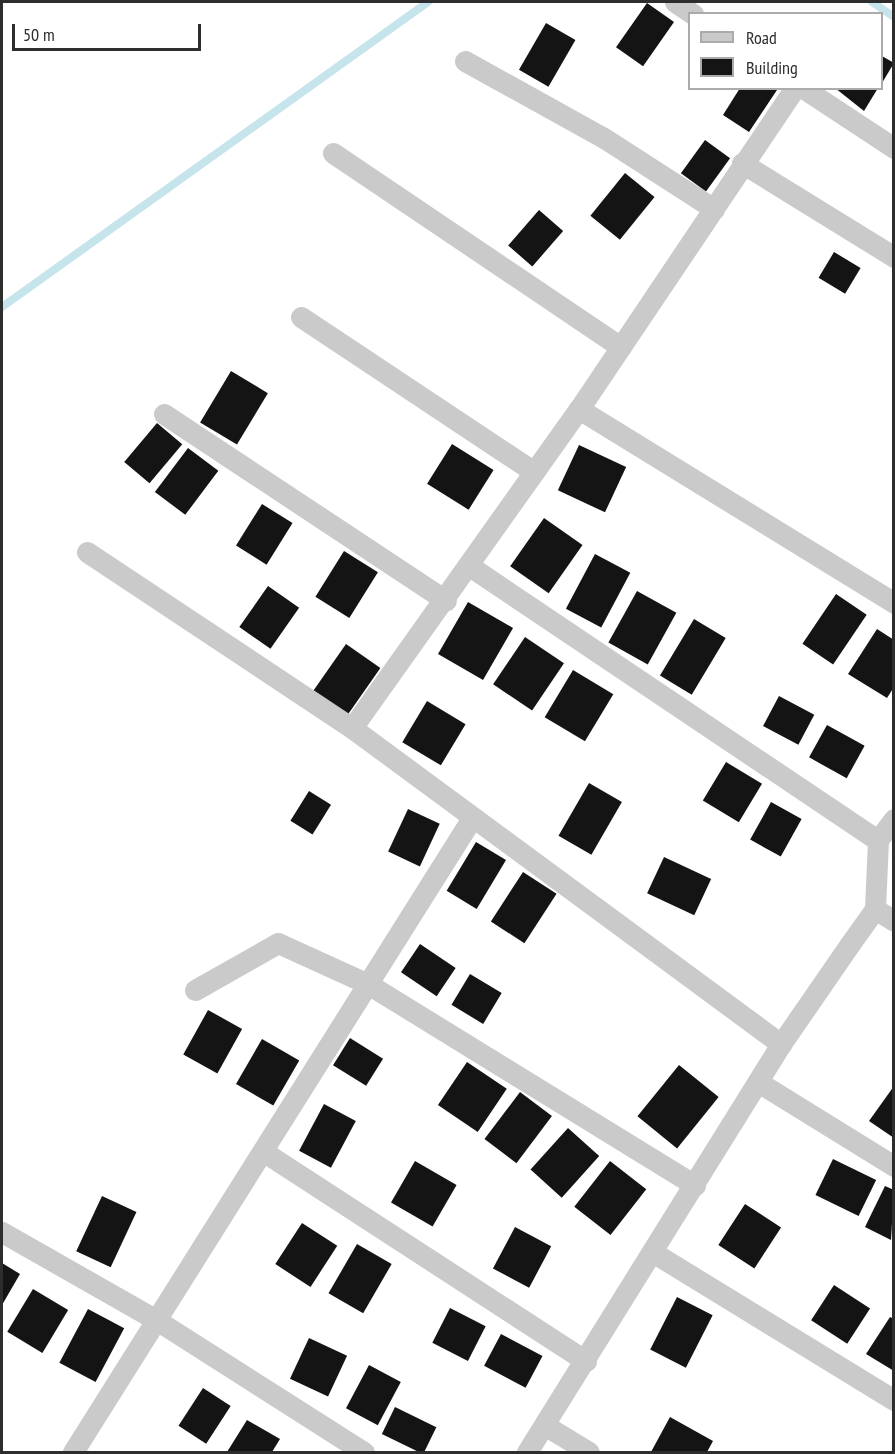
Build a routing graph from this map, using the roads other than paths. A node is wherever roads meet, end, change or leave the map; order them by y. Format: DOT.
graph roads {
  1 [pos="675,2"];
  2 [pos="690,12"];
  3 [pos="465,61"];
  4 [pos="794,90"];
  5 [pos="806,90"];
  6 [pos="894,148"];
  7 [pos="333,153"];
  8 [pos="742,163"];
  9 [pos="714,209"];
  10 [pos="894,256"];
  11 [pos="301,317"];
  12 [pos="621,347"];
  13 [pos="579,410"];
  14 [pos="164,414"];
  15 [pos="534,472"];
  16 [pos="87,552"];
  17 [pos="471,567"];
  18 [pos="446,601"];
  19 [pos="894,603"];
  20 [pos="352,728"];
  21 [pos="472,818"];
  22 [pos="894,819"];
  23 [pos="878,840"];
  24 [pos="875,909"];
  25 [pos="894,921"];
  26 [pos="368,984"];
  27 [pos="195,990"];
  28 [pos="782,1044"];
  29 [pos="758,1082"];
  30 [pos="264,1152"];
  31 [pos="894,1166"];
  32 [pos="695,1185"];
  33 [pos="2,1232"];
  34 [pos="654,1253"];
  35 [pos="158,1321"];
  36 [pos="586,1361"];
  37 [pos="894,1400"];
  38 [pos="546,1426"];
  39 [pos="73,1452"];
  40 [pos="364,1452"];
  41 [pos="528,1452"];
  42 [pos="589,1452"];
  1 -- 2 [label="street"];
  3 -- 9 [label="street"];
  4 -- 8 [label="street"];
  5 -- 6 [label="street"];
  7 -- 12 [label="street"];
  8 -- 9 [label="street"];
  8 -- 10 [label="street"];
  9 -- 12 [label="street"];
  11 -- 15 [label="street"];
  12 -- 13 [label="street"];
  13 -- 15 [label="street"];
  13 -- 19 [label="street"];
  14 -- 18 [label="street"];
  15 -- 17 [label="street"];
  16 -- 20 [label="street"];
  17 -- 18 [label="street"];
  17 -- 23 [label="street"];
  18 -- 20 [label="street"];
  20 -- 21 [label="street"];
  21 -- 26 [label="street"];
  21 -- 28 [label="street"];
  22 -- 23 [label="street"];
  23 -- 24 [label="street"];
  24 -- 25 [label="street"];
  24 -- 28 [label="street"];
  26 -- 27 [label="street"];
  26 -- 30 [label="street"];
  26 -- 32 [label="street"];
  28 -- 29 [label="street"];
  29 -- 31 [label="street"];
  29 -- 32 [label="street"];
  30 -- 35 [label="street"];
  30 -- 36 [label="street"];
  32 -- 34 [label="street"];
  33 -- 35 [label="street"];
  34 -- 36 [label="street"];
  34 -- 37 [label="street"];
  35 -- 39 [label="street"];
  35 -- 40 [label="street"];
  36 -- 38 [label="street"];
  38 -- 41 [label="street"];
  38 -- 42 [label="street"];
}
